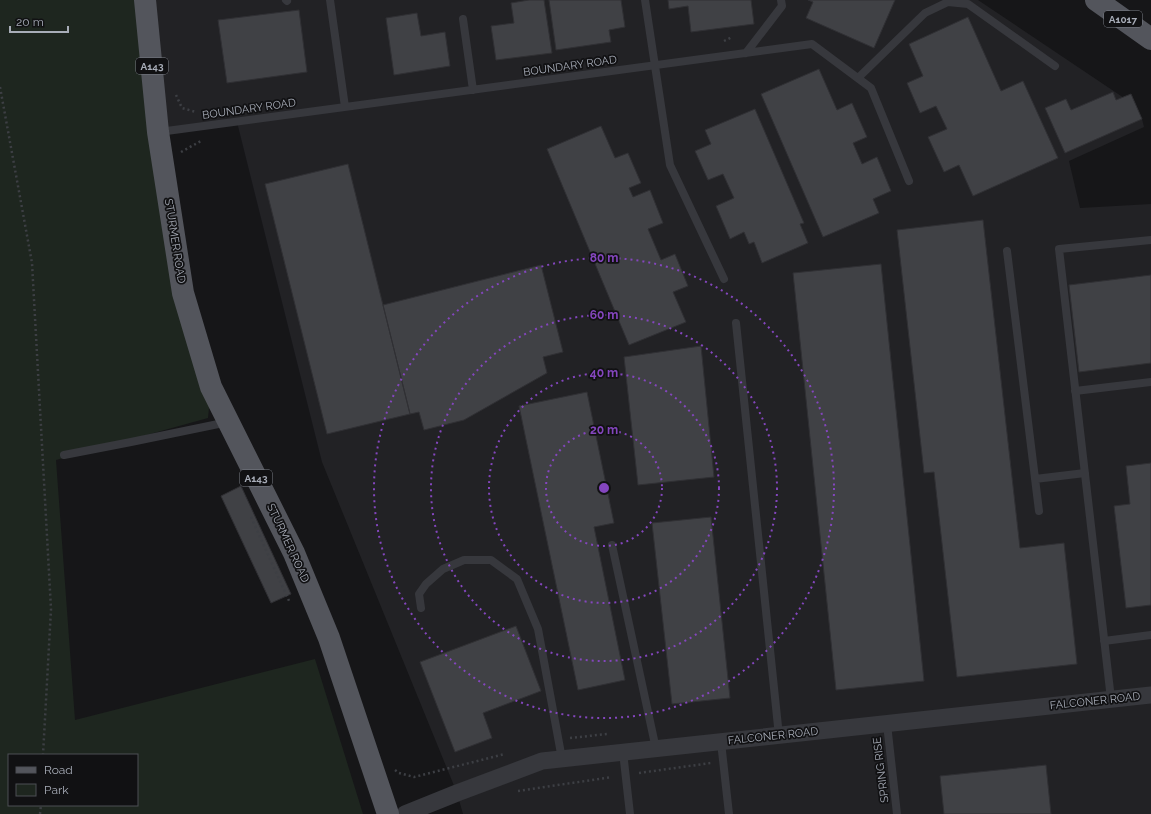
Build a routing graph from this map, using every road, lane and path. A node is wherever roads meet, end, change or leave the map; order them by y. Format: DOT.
graph roads {
  1 [pos="145,0"];
  2 [pos="330,0"];
  3 [pos="645,0"];
  4 [pos="781,0"];
  5 [pos="1096,0"];
  6 [pos="463,19"];
  7 [pos="1151,39"];
  8 [pos="746,53"];
  9 [pos="655,65"];
  10 [pos="1055,66"];
  11 [pos="858,78"];
  12 [pos="0,87"];
  13 [pos="474,90"];
  14 [pos="345,107"];
  15 [pos="158,132"];
  16 [pos="202,140"];
  17 [pos="179,154"];
  18 [pos="909,181"];
  19 [pos="1151,240"];
  20 [pos="1007,251"];
  21 [pos="724,279"];
  22 [pos="736,323"];
  23 [pos="1151,382"];
  24 [pos="1075,391"];
  25 [pos="229,422"];
  26 [pos="64,455"];
  27 [pos="1085,473"];
  28 [pos="1034,479"];
  29 [pos="1039,511"];
  30 [pos="250,515"];
  31 [pos="612,545"];
  32 [pos="292,607"];
  33 [pos="421,608"];
  34 [pos="1151,635"];
  35 [pos="1104,641"];
  36 [pos="1151,695"];
  37 [pos="1111,699"];
  38 [pos="887,724"];
  39 [pos="614,733"];
  40 [pos="780,736"];
  41 [pos="567,738"];
  42 [pos="721,742"];
  43 [pos="656,749"];
  44 [pos="623,752"];
  45 [pos="44,754"];
  46 [pos="506,754"];
  47 [pos="562,759"];
  48 [pos="394,769"];
  49 [pos="388,814"];
  50 [pos="405,814"];
  51 [pos="630,814"];
  52 [pos="729,814"];
  53 [pos="897,814"];
  1 -- 15 [label="main road, A143"];
  2 -- 14 [label="lane"];
  3 -- 9 [label="lane"];
  4 -- 8 [label="lane"];
  5 -- 7 [label="main road, A1017"];
  6 -- 13 [label="lane"];
  8 -- 9 [label="lane, BOUNDARY ROAD"];
  8 -- 11 [label="lane, BOUNDARY ROAD"];
  9 -- 13 [label="lane, BOUNDARY ROAD"];
  9 -- 21 [label="lane"];
  10 -- 11 [label="lane"];
  11 -- 18 [label="lane, BOUNDARY ROAD"];
  12 -- 45 [label="path"];
  13 -- 14 [label="lane, BOUNDARY ROAD"];
  14 -- 15 [label="lane, BOUNDARY ROAD"];
  15 -- 25 [label="main road, STURMER ROAD / A143"];
  16 -- 17 [label="path"];
  19 -- 24 [label="lane"];
  20 -- 28 [label="lane"];
  22 -- 40 [label="lane"];
  23 -- 24 [label="lane"];
  24 -- 27 [label="lane"];
  25 -- 26 [label="lane"];
  25 -- 49 [label="main road, STURMER ROAD / A143"];
  27 -- 28 [label="lane"];
  27 -- 35 [label="lane"];
  28 -- 29 [label="lane"];
  30 -- 32 [label="path"];
  31 -- 43 [label="lane"];
  33 -- 47 [label="lane"];
  34 -- 35 [label="lane"];
  35 -- 37 [label="lane"];
  36 -- 37 [label="street, FALCONER ROAD"];
  37 -- 38 [label="street, FALCONER ROAD"];
  38 -- 40 [label="street, FALCONER ROAD"];
  38 -- 53 [label="lane, SPRING RISE"];
  39 -- 41 [label="path"];
  40 -- 42 [label="street, FALCONER ROAD"];
  42 -- 43 [label="street, FALCONER ROAD"];
  42 -- 52 [label="lane"];
  43 -- 44 [label="street, FALCONER ROAD"];
  44 -- 47 [label="street, FALCONER ROAD"];
  44 -- 51 [label="lane"];
  46 -- 48 [label="path"];
  47 -- 50 [label="street, FALCONER ROAD"];
}
